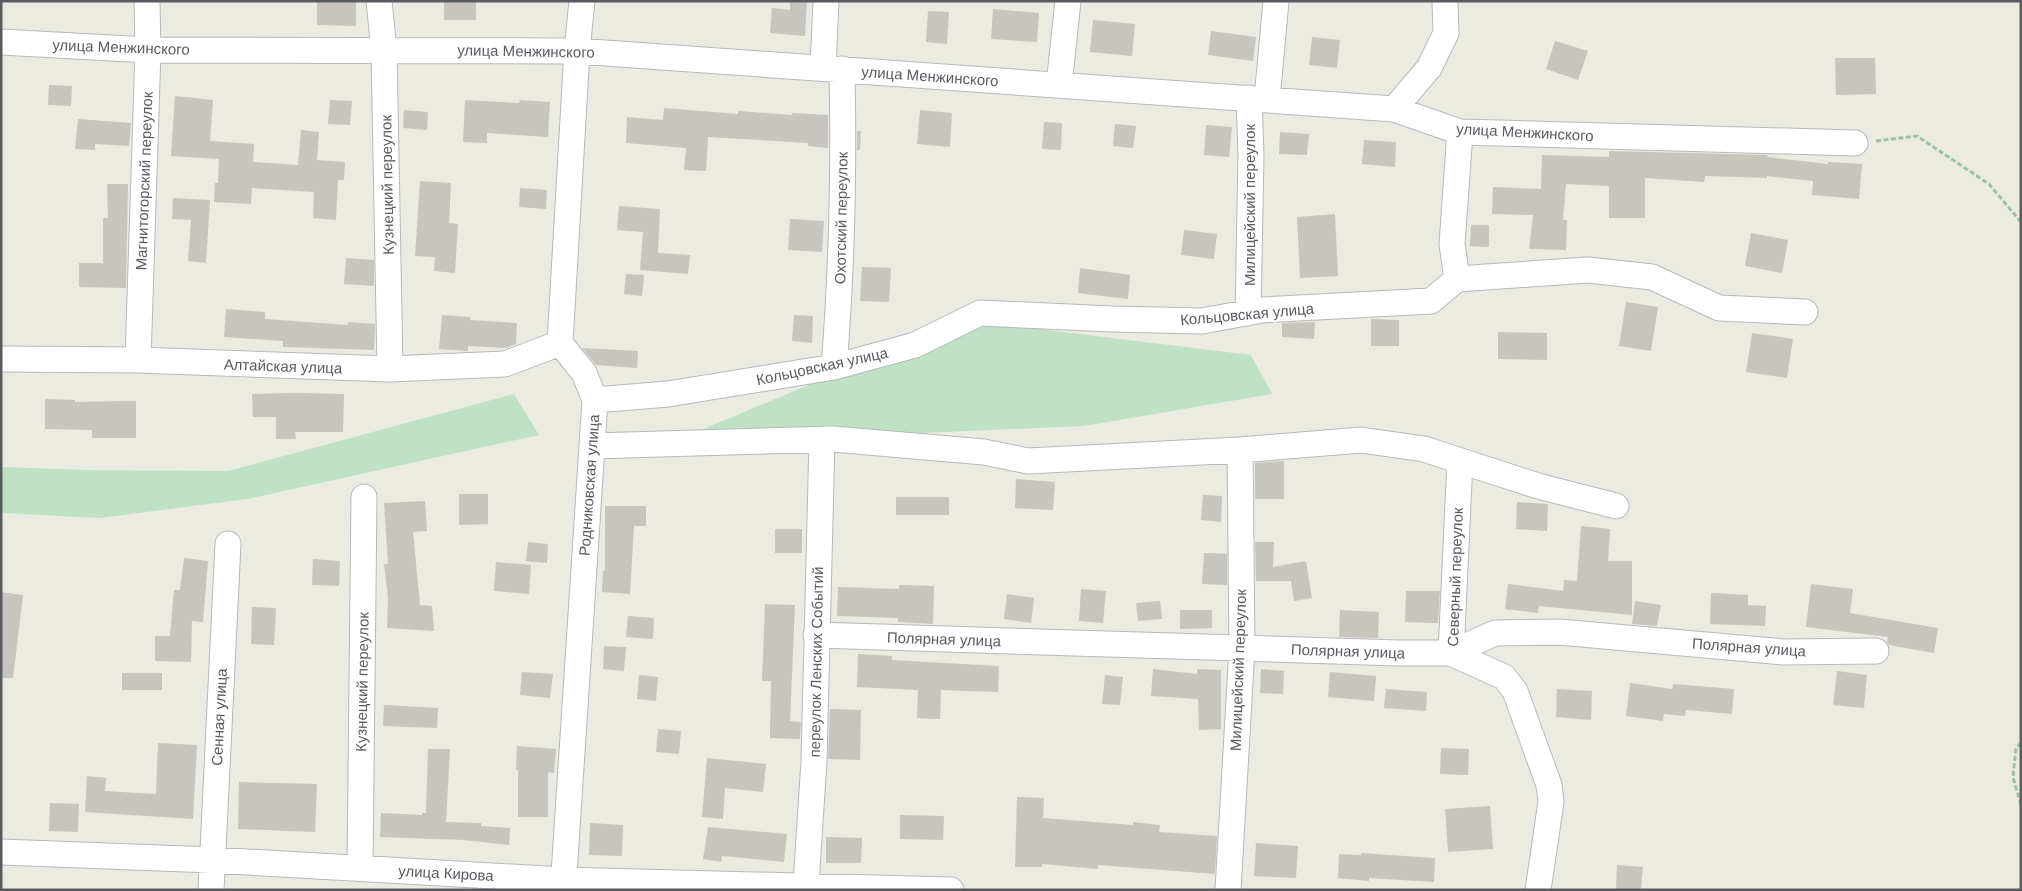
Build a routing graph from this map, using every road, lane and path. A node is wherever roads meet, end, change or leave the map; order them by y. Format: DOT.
graph roads {
  1 [pos="147,1"];
  2 [pos="379,1"];
  3 [pos="582,1"];
  4 [pos="826,1"];
  5 [pos="1068,1"];
  6 [pos="1276,1"];
  7 [pos="1445,1"];
  8 [pos="1,42"];
  9 [pos="148,50"];
  10 [pos="384,50"];
  11 [pos="577,51"];
  12 [pos="832,69"];
  13 [pos="1059,85"];
  14 [pos="1258,99"];
  15 [pos="1394,108"];
  16 [pos="1460,132"];
  17 [pos="1855,143"];
  18 [pos="2021,222"];
  19 [pos="1457,279"];
  20 [pos="1805,312"];
  21 [pos="1248,313"];
  22 [pos="560,343"];
  23 [pos="1,358"];
  24 [pos="138,360"];
  25 [pos="834,366"];
  26 [pos="390,370"];
  27 [pos="595,400"];
  28 [pos="822,439"];
  29 [pos="592,446"];
  30 [pos="1240,450"];
  31 [pos="1460,461"];
  32 [pos="364,497"];
  33 [pos="1616,506"];
  34 [pos="228,544"];
  35 [pos="816,635"];
  36 [pos="1242,648"];
  37 [pos="1876,651"];
  38 [pos="1451,652"];
  39 [pos="2021,743"];
  40 [pos="2021,804"];
  41 [pos="1,852"];
  42 [pos="212,860"];
  43 [pos="360,867"];
  44 [pos="563,885"];
  45 [pos="806,886"];
  46 [pos="211,890"];
  47 [pos="951,890"];
  48 [pos="1228,890"];
  49 [pos="1538,890"];
  1 -- 9 [label="street, Магнитогорский переулок"];
  2 -- 10 [label="street, Кузнецкий переулок"];
  3 -- 11 [label="street"];
  4 -- 12 [label="street, Охотский переулок"];
  5 -- 13 [label="street"];
  6 -- 14 [label="street, Милицейский переулок"];
  7 -- 15 [label="street"];
  8 -- 9 [label="street, улица Менжинского"];
  9 -- 10 [label="street, улица Менжинского"];
  9 -- 24 [label="street, Магнитогорский переулок"];
  10 -- 11 [label="street, улица Менжинского"];
  10 -- 26 [label="street, Кузнецкий переулок"];
  11 -- 12 [label="street, улица Менжинского"];
  11 -- 22 [label="street"];
  12 -- 13 [label="street, улица Менжинского"];
  12 -- 25 [label="street, Охотский переулок"];
  13 -- 14 [label="street, улица Менжинского"];
  14 -- 15 [label="street, улица Менжинского"];
  14 -- 21 [label="street, Милицейский переулок"];
  15 -- 16 [label="street, улица Менжинского"];
  16 -- 17 [label="street, улица Менжинского"];
  16 -- 19 [label="street"];
  17 -- 18 [label="path"];
  19 -- 20 [label="street"];
  19 -- 21 [label="street, Кольцовская улица"];
  21 -- 25 [label="street, Кольцовская улица"];
  22 -- 26 [label="street, Алтайская улица"];
  22 -- 27 [label="street, Родниковская улица"];
  23 -- 24 [label="street, Алтайская улица"];
  24 -- 26 [label="street, Алтайская улица"];
  25 -- 27 [label="street, Кольцовская улица"];
  27 -- 29 [label="street, Родниковская улица"];
  28 -- 29 [label="street"];
  28 -- 30 [label="street"];
  28 -- 35 [label="street, переулок Ленских Событий"];
  29 -- 44 [label="street, Родниковская улица"];
  30 -- 31 [label="street"];
  30 -- 36 [label="street, Милицейский переулок"];
  31 -- 33 [label="street"];
  31 -- 38 [label="street, Северный переулок"];
  32 -- 43 [label="street, Кузнецкий переулок"];
  34 -- 42 [label="street, Сенная улица"];
  35 -- 36 [label="street, Полярная улица"];
  35 -- 45 [label="street, переулок Ленских Событий"];
  36 -- 38 [label="street, Полярная улица"];
  36 -- 48 [label="street, Милицейский переулок"];
  37 -- 38 [label="street, Полярная улица"];
  38 -- 49 [label="street, Северный переулок"];
  39 -- 40 [label="path"];
  41 -- 42 [label="street, улица Кирова"];
  42 -- 43 [label="street, улица Кирова"];
  42 -- 46 [label="street, Сенная улица"];
  43 -- 44 [label="street, улица Кирова"];
  44 -- 45 [label="street, улица Кирова"];
  45 -- 47 [label="street, улица Кирова"];
}
